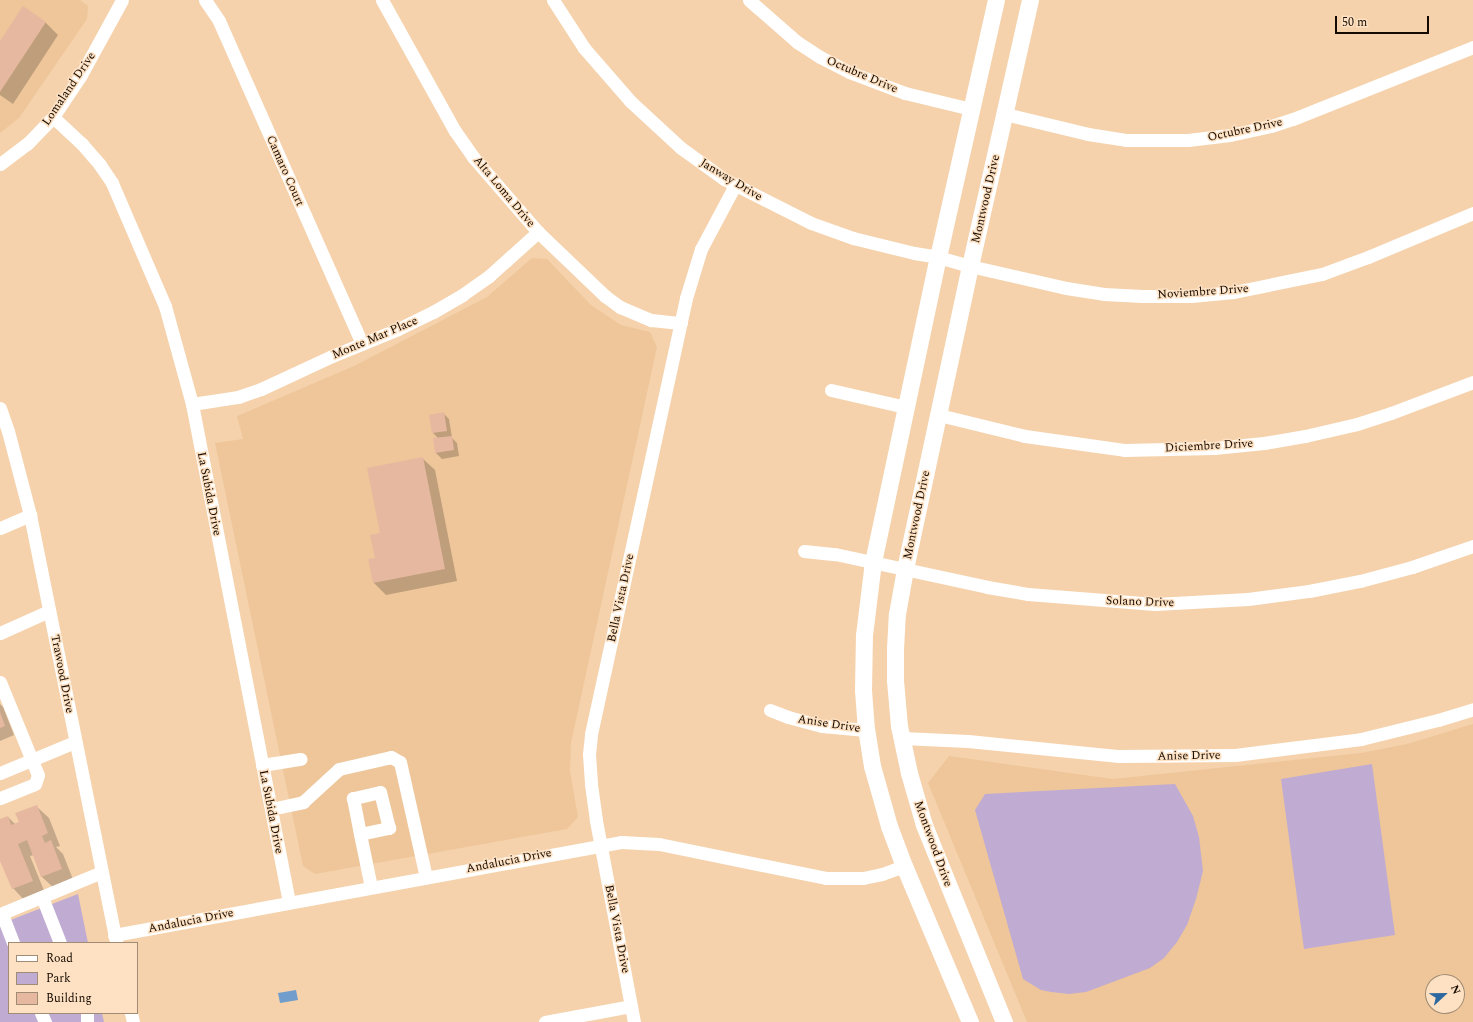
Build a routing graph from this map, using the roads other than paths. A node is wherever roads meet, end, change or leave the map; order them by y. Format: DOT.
graph roads {
  1 [pos="205,0"];
  2 [pos="382,0"];
  3 [pos="553,0"];
  4 [pos="749,0"];
  5 [pos="996,0"];
  6 [pos="1030,0"];
  7 [pos="118,1"];
  8 [pos="1473,47"];
  9 [pos="971,109"];
  10 [pos="1005,114"];
  11 [pos="52,117"];
  12 [pos="0,164"];
  13 [pos="735,185"];
  14 [pos="1473,213"];
  15 [pos="538,232"];
  16 [pos="938,257"];
  17 [pos="970,266"];
  18 [pos="681,323"];
  19 [pos="362,344"];
  20 [pos="1473,382"];
  21 [pos="831,390"];
  22 [pos="192,404"];
  23 [pos="906,407"];
  24 [pos="0,408"];
  25 [pos="939,416"];
  26 [pos="30,515"];
  27 [pos="0,528"];
  28 [pos="1473,546"];
  29 [pos="804,552"];
  30 [pos="873,562"];
  31 [pos="905,570"];
  32 [pos="49,611"];
  33 [pos="0,633"];
  34 [pos="0,682"];
  35 [pos="1473,709"];
  36 [pos="770,710"];
  37 [pos="866,730"];
  38 [pos="902,738"];
  39 [pos="76,742"];
  40 [pos="301,759"];
  41 [pos="32,760"];
  42 [pos="262,765"];
  43 [pos="0,773"];
  44 [pos="0,798"];
  45 [pos="271,809"];
  46 [pos="360,834"];
  47 [pos="601,844"];
  48 [pos="904,866"];
  49 [pos="102,872"];
  50 [pos="426,877"];
  51 [pos="371,887"];
  52 [pos="42,897"];
  53 [pos="289,902"];
  54 [pos="1,914"];
  55 [pos="115,939"];
  56 [pos="13,942"];
  57 [pos="60,942"];
  58 [pos="631,1006"];
  59 [pos="545,1022"];
  60 [pos="634,1022"];
  61 [pos="970,1022"];
  62 [pos="1004,1022"];
  1 -- 19 [label="street, Camaro Court"];
  2 -- 15 [label="street, Alta Loma Drive"];
  3 -- 13 [label="street, Janway Drive"];
  4 -- 9 [label="street, Octubre Drive"];
  5 -- 9 [label="main road"];
  6 -- 10 [label="main road, Montwood Drive"];
  7 -- 11 [label="street, Lomaland Drive"];
  8 -- 10 [label="street, Octubre Drive"];
  9 -- 16 [label="main road"];
  10 -- 17 [label="main road, Montwood Drive"];
  11 -- 12 [label="street, Lomaland Drive"];
  11 -- 22 [label="street, La Subida Drive"];
  13 -- 16 [label="street, Janway Drive"];
  13 -- 18 [label="street, Bella Vista Drive"];
  14 -- 17 [label="street, Noviembre Drive"];
  15 -- 18 [label="street, Alta Loma Drive"];
  15 -- 19 [label="street, Monte Mar Place"];
  16 -- 17 [label="street, Janway Drive"];
  16 -- 23 [label="main road"];
  17 -- 25 [label="main road, Montwood Drive"];
  18 -- 47 [label="street, Bella Vista Drive"];
  19 -- 22 [label="street, Monte Mar Place"];
  20 -- 25 [label="street, Diciembre Drive"];
  21 -- 23 [label="street"];
  22 -- 42 [label="street, La Subida Drive"];
  23 -- 30 [label="main road"];
  24 -- 26 [label="street, Trawood Drive"];
  25 -- 31 [label="main road, Montwood Drive"];
  26 -- 27 [label="street"];
  26 -- 32 [label="street, Trawood Drive"];
  28 -- 31 [label="street, Solano Drive"];
  29 -- 30 [label="street, Solano Drive"];
  30 -- 31 [label="street, Solano Drive"];
  30 -- 37 [label="main road"];
  31 -- 38 [label="main road, Montwood Drive"];
  32 -- 33 [label="street"];
  32 -- 39 [label="street, Trawood Drive"];
  34 -- 41 [label="street"];
  35 -- 38 [label="street, Anise Drive"];
  36 -- 37 [label="street, Anise Drive"];
  37 -- 48 [label="main road"];
  38 -- 62 [label="main road, Montwood Drive"];
  39 -- 41 [label="street"];
  39 -- 49 [label="street, Trawood Drive"];
  40 -- 42 [label="street"];
  41 -- 43 [label="street"];
  41 -- 44 [label="street"];
  42 -- 45 [label="street, La Subida Drive"];
  45 -- 50 [label="street"];
  45 -- 53 [label="street, La Subida Drive"];
  46 -- 51 [label="street"];
  47 -- 48 [label="street, Andalucia Drive"];
  47 -- 50 [label="street, Andalucia Drive"];
  47 -- 58 [label="street, Bella Vista Drive"];
  48 -- 61 [label="main road"];
  49 -- 52 [label="street"];
  49 -- 55 [label="street, Trawood Drive"];
  50 -- 51 [label="street, Andalucia Drive"];
  51 -- 53 [label="street, Andalucia Drive"];
  52 -- 54 [label="street"];
  52 -- 57 [label="street"];
  53 -- 55 [label="street, Andalucia Drive"];
  54 -- 56 [label="street"];
  58 -- 59 [label="street"];
  58 -- 60 [label="street, Bella Vista Drive"];
}
